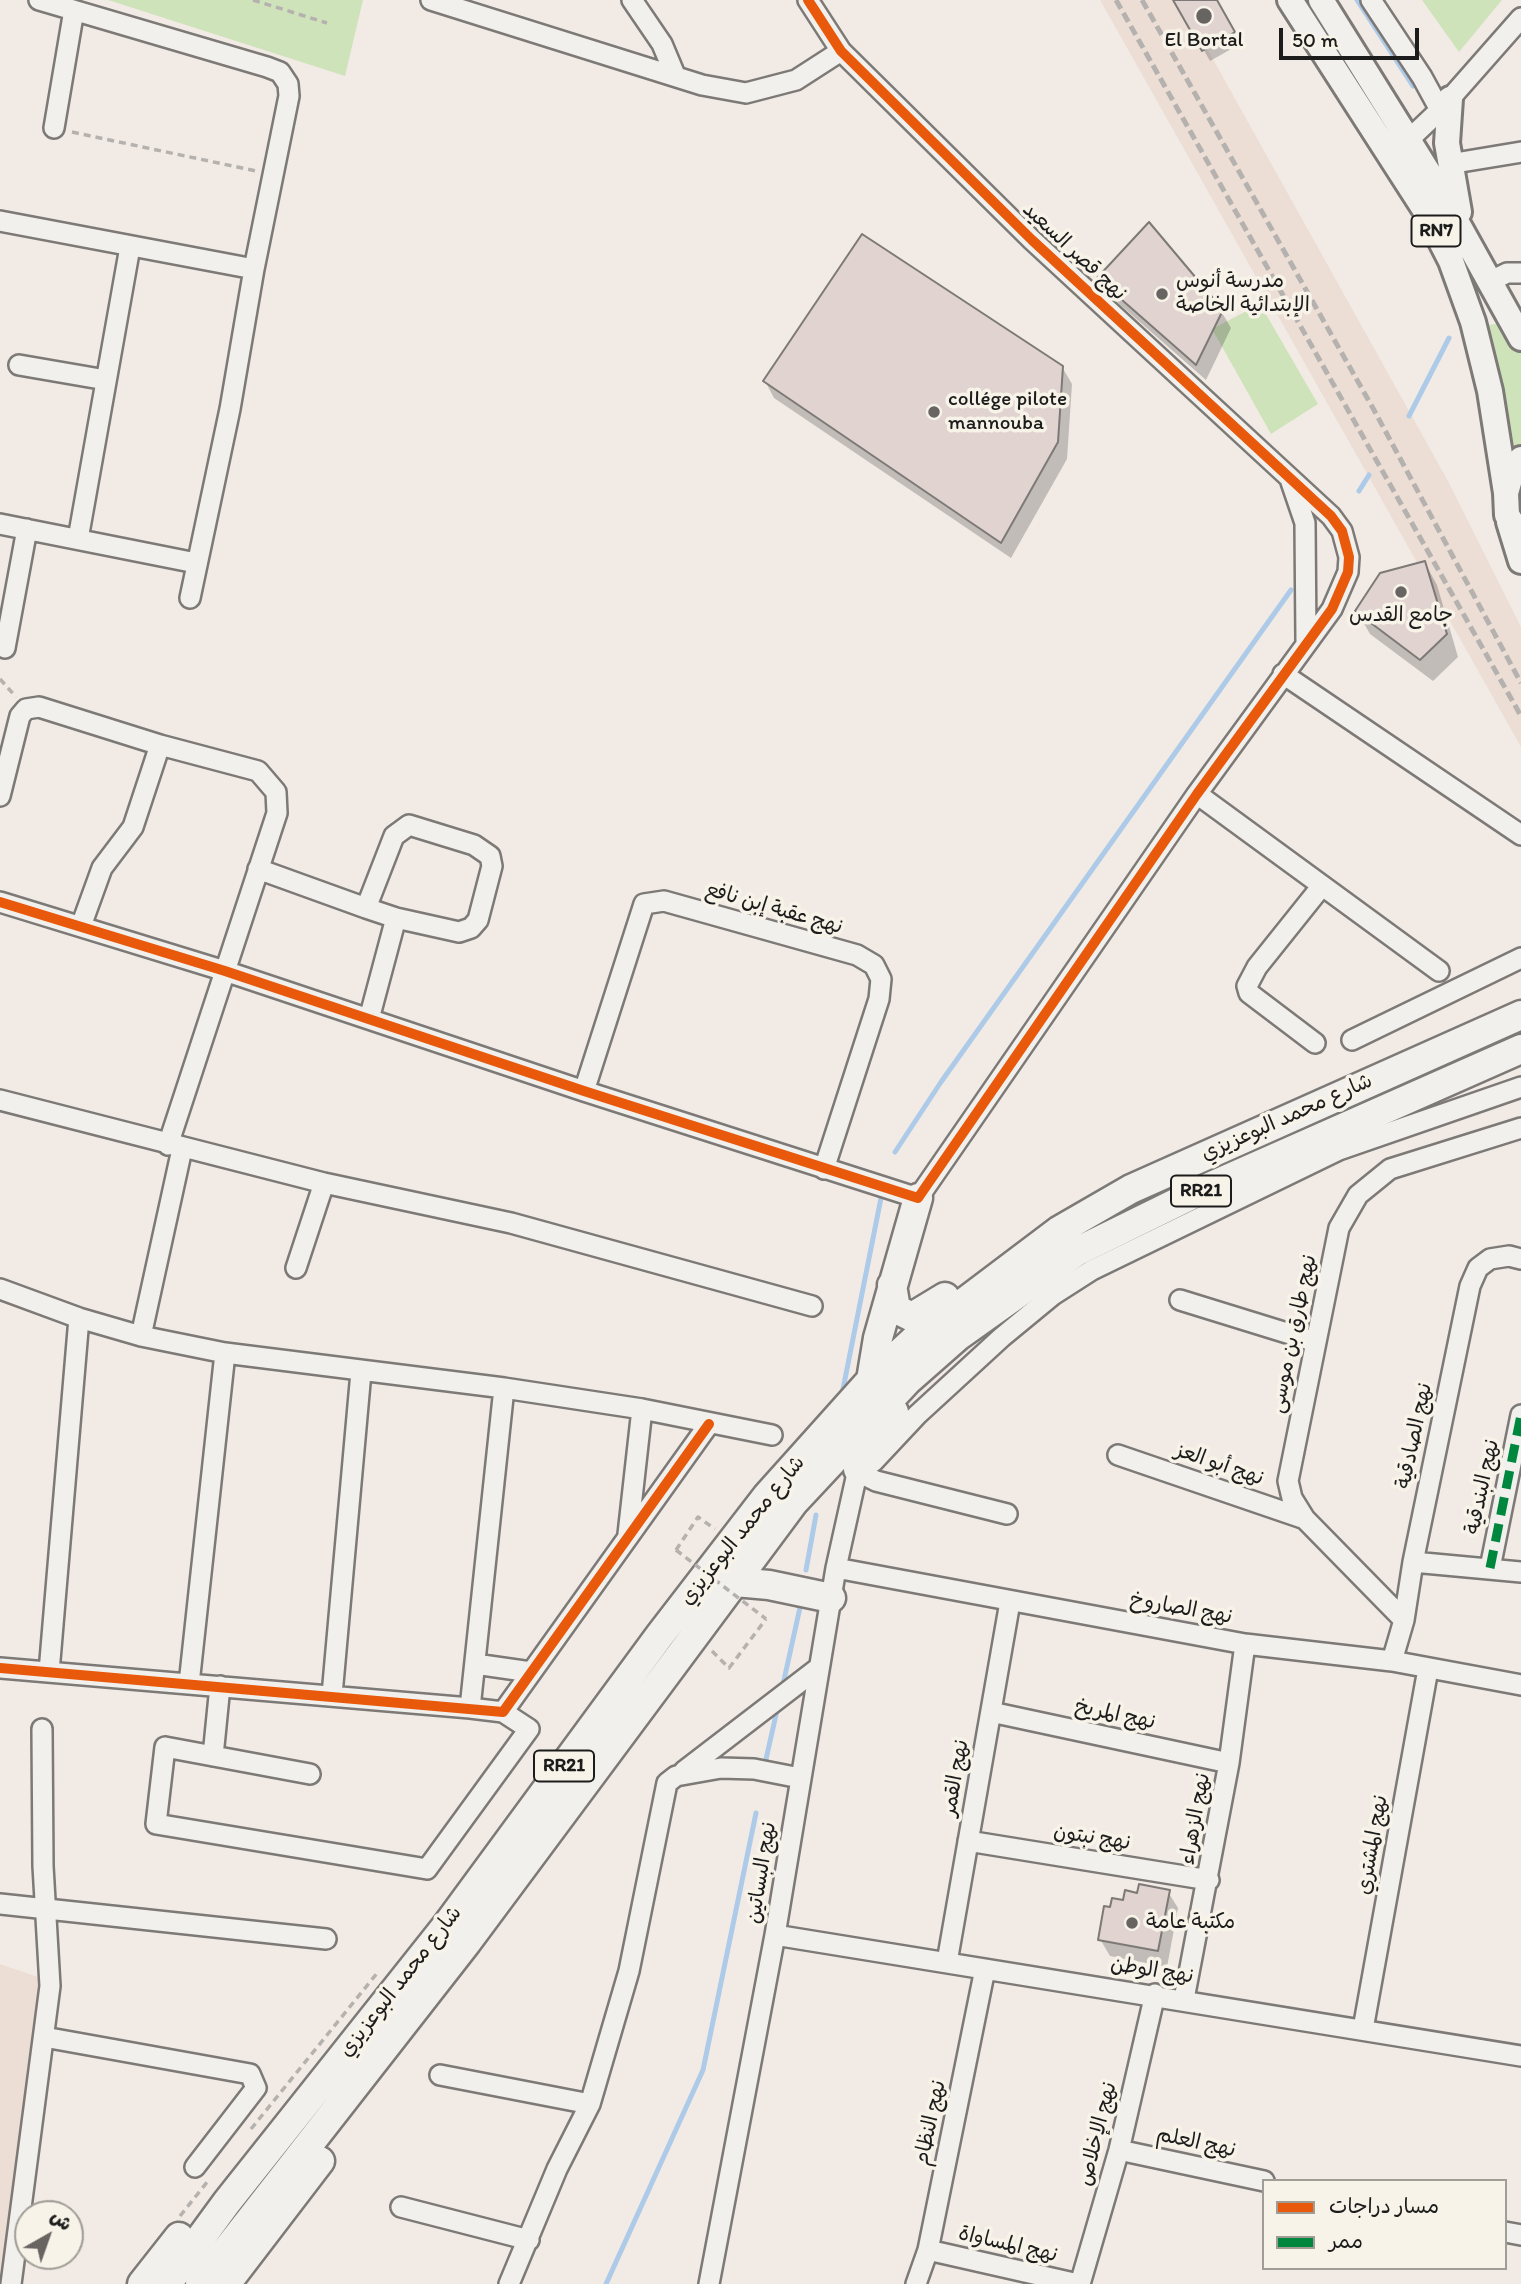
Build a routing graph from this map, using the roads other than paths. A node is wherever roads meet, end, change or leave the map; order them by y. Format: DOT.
graph roads {
  1 [pos="39,0"];
  2 [pos="431,0"];
  3 [pos="632,0"];
  4 [pos="808,0"];
  5 [pos="1290,0"];
  6 [pos="1321,0"];
  7 [pos="1371,0"];
  8 [pos="74,10"];
  9 [pos="1521,18"];
  10 [pos="841,51"];
  11 [pos="675,75"];
  12 [pos="1445,104"];
  13 [pos="54,128"];
  14 [pos="1400,148"];
  15 [pos="1521,152"];
  16 [pos="1449,164"];
  17 [pos="0,221"];
  18 [pos="1463,233"];
  19 [pos="130,247"];
  20 [pos="254,269"];
  21 [pos="1521,273"];
  22 [pos="1489,282"];
  23 [pos="1521,338"];
  24 [pos="19,365"];
  25 [pos="106,380"];
  26 [pos="1521,459"];
  27 [pos="1288,475"];
  28 [pos="1506,504"];
  29 [pos="0,524"];
  30 [pos="27,529"];
  31 [pos="1521,537"];
  32 [pos="78,540"];
  33 [pos="1521,561"];
  34 [pos="196,563"];
  35 [pos="190,598"];
  36 [pos="1306,642"];
  37 [pos="5,648"];
  38 [pos="1283,674"];
  39 [pos="160,745"];
  40 [pos="1197,794"];
  41 [pos="0,796"];
  42 [pos="1521,835"];
  43 [pos="258,869"];
  44 [pos="1321,887"];
  45 [pos="0,902"];
  46 [pos="366,908"];
  47 [pos="396,918"];
  48 [pos="81,926"];
  49 [pos="1521,958"];
  50 [pos="225,971"];
  51 [pos="1439,971"];
  52 [pos="1521,1015"];
  53 [pos="369,1019"];
  54 [pos="1352,1040"];
  55 [pos="1315,1042"];
  56 [pos="1521,1049"];
  57 [pos="1521,1087"];
  58 [pos="584,1091"];
  59 [pos="0,1100"];
  60 [pos="1521,1128"];
  61 [pos="175,1147"];
  62 [pos="824,1169"];
  63 [pos="324,1183"];
  64 [pos="918,1198"];
  65 [pos="1060,1230"];
  66 [pos="1521,1259"];
  67 [pos="296,1268"];
  68 [pos="892,1284"];
  69 [pos="0,1289"];
  70 [pos="1180,1300"];
  71 [pos="812,1306"];
  72 [pos="79,1318"];
  73 [pos="141,1336"];
  74 [pos="958,1336"];
  75 [pos="1316,1342"];
  76 [pos="225,1353"];
  77 [pos="361,1372"];
  78 [pos="871,1380"];
  79 [pos="505,1388"];
  80 [pos="642,1409"];
  81 [pos="1521,1415"];
  82 [pos="709,1424"];
  83 [pos="772,1435"];
  84 [pos="1118,1455"];
  85 [pos="859,1474"];
  86 [pos="1007,1514"];
  87 [pos="1305,1519"];
  88 [pos="628,1535"];
  89 [pos="1413,1562"];
  90 [pos="835,1568"];
  91 [pos="1490,1569"];
  92 [pos="1521,1572"];
  93 [pos="748,1591"];
  94 [pos="831,1598"];
  95 [pos="1010,1602"];
  96 [pos="1404,1620"];
  97 [pos="1245,1644"];
  98 [pos="1392,1661"];
  99 [pos="475,1664"];
  100 [pos="0,1668"];
  101 [pos="1428,1669"];
  102 [pos="817,1670"];
  103 [pos="49,1672"];
  104 [pos="531,1672"];
  105 [pos="189,1684"];
  106 [pos="1521,1685"];
  107 [pos="220,1686"];
  108 [pos="331,1695"];
  109 [pos="470,1708"];
  110 [pos="503,1712"];
  111 [pos="991,1712"];
  112 [pos="42,1728"];
  113 [pos="213,1756"];
  114 [pos="1229,1763"];
  115 [pos="310,1774"];
  116 [pos="676,1776"];
  117 [pos="800,1778"];
  118 [pos="968,1841"];
  119 [pos="1209,1880"];
  120 [pos="0,1904"];
  121 [pos="46,1910"];
  122 [pos="457,1933"];
  123 [pos="775,1935"];
  124 [pos="326,1939"];
  125 [pos="947,1962"];
  126 [pos="985,1969"];
  127 [pos="1155,1994"];
  128 [pos="1184,1999"];
  129 [pos="1363,2029"];
  130 [pos="44,2037"];
  131 [pos="1521,2056"];
  132 [pos="440,2075"];
  133 [pos="590,2104"];
  134 [pos="1119,2150"];
  135 [pos="195,2167"];
  136 [pos="1262,2181"];
  137 [pos="401,2207"];
  138 [pos="528,2240"];
  139 [pos="928,2250"];
  140 [pos="10,2284"];
  141 [pos="142,2284"];
  142 [pos="167,2284"];
  143 [pos="200,2284"];
  144 [pos="226,2284"];
  145 [pos="509,2284"];
  146 [pos="709,2284"];
  147 [pos="916,2284"];
  148 [pos="1079,2284"];
  1 -- 8 [label="street"];
  2 -- 11 [label="street"];
  3 -- 11 [label="street"];
  4 -- 10 [label="street, نهج قصر السعيد"];
  5 -- 14 [label="main road, RN7"];
  6 -- 14 [label="main road, RN7"];
  7 -- 12 [label="street"];
  8 -- 13 [label="street"];
  8 -- 20 [label="street"];
  9 -- 12 [label="street"];
  10 -- 11 [label="street"];
  10 -- 27 [label="street, نهج قصر السعيد"];
  12 -- 14 [label="street"];
  12 -- 16 [label="main road"];
  14 -- 18 [label="main road, RN7"];
  14 -- 28 [label="main road, RN7"];
  15 -- 16 [label="street"];
  16 -- 18 [label="main road"];
  17 -- 19 [label="street"];
  18 -- 22 [label="main road, RN7"];
  19 -- 20 [label="street"];
  19 -- 25 [label="street"];
  20 -- 34 [label="street"];
  21 -- 22 [label="street"];
  22 -- 23 [label="main road, RN7"];
  24 -- 25 [label="street"];
  25 -- 32 [label="street"];
  26 -- 28 [label="main road"];
  27 -- 36 [label="street"];
  27 -- 36 [label="street, نهج قصر السعيد"];
  28 -- 31 [label="main road, RN7"];
  28 -- 33 [label="main road, RN7"];
  29 -- 30 [label="street"];
  30 -- 32 [label="street"];
  30 -- 37 [label="street"];
  32 -- 34 [label="street"];
  34 -- 35 [label="street"];
  36 -- 38 [label="street, نهج قصر السعيد"];
  38 -- 40 [label="street, نهج قصر السعيد"];
  38 -- 42 [label="street"];
  39 -- 41 [label="street"];
  39 -- 43 [label="street"];
  39 -- 48 [label="street"];
  40 -- 44 [label="street"];
  40 -- 64 [label="street, نهج قصر السعيد"];
  43 -- 46 [label="street"];
  43 -- 50 [label="street"];
  44 -- 51 [label="street"];
  44 -- 55 [label="street"];
  45 -- 48 [label="street"];
  46 -- 47 [label="street"];
  46 -- 47 [label="street"];
  47 -- 53 [label="street"];
  48 -- 50 [label="street"];
  49 -- 54 [label="street"];
  50 -- 53 [label="street"];
  50 -- 61 [label="street"];
  52 -- 65 [label="highway, شارع محمد البوعزيزي / RR21"];
  53 -- 58 [label="street"];
  56 -- 74 [label="highway, شارع محمد البوعزيزي / RR21"];
  57 -- 85 [label="street"];
  58 -- 62 [label="street"];
  58 -- 62 [label="street, نهج عقبة إبن نافع"];
  59 -- 61 [label="street"];
  60 -- 75 [label="street, نهج طارق بن موسى"];
  61 -- 63 [label="street"];
  61 -- 73 [label="street"];
  62 -- 64 [label="street"];
  63 -- 67 [label="street"];
  63 -- 71 [label="street"];
  64 -- 68 [label="highway"];
  65 -- 68 [label="highway"];
  65 -- 78 [label="highway, شارع محمد البوعزيزي / RR21"];
  66 -- 89 [label="street, نهج الصادقية"];
  68 -- 78 [label="highway"];
  69 -- 72 [label="street"];
  70 -- 75 [label="street"];
  72 -- 73 [label="street"];
  72 -- 103 [label="street"];
  73 -- 76 [label="street"];
  74 -- 85 [label="highway"];
  74 -- 93 [label="highway, شارع محمد البوعزيزي / RR21"];
  75 -- 87 [label="street, نهج طارق بن موسى"];
  76 -- 77 [label="street"];
  76 -- 105 [label="street"];
  77 -- 79 [label="street"];
  77 -- 108 [label="street"];
  78 -- 122 [label="highway, شارع محمد البوعزيزي / RR21"];
  79 -- 80 [label="street"];
  79 -- 99 [label="street"];
  80 -- 82 [label="street"];
  80 -- 88 [label="street"];
  81 -- 91 [label="street, نهج البندقية"];
  82 -- 83 [label="street"];
  82 -- 88 [label="street"];
  84 -- 87 [label="street, نهج أبو العز"];
  85 -- 86 [label="street"];
  85 -- 90 [label="street, نهج البساتين"];
  87 -- 96 [label="street, نهج طارق بن موسى"];
  88 -- 104 [label="street"];
  89 -- 91 [label="street"];
  89 -- 96 [label="street, نهج الصادقية"];
  90 -- 94 [label="street, نهج البساتين"];
  90 -- 95 [label="street, نهج الصاروخ"];
  91 -- 92 [label="street"];
  93 -- 94 [label="highway"];
  93 -- 122 [label="highway, شارع محمد البوعزيزي / RR21"];
  94 -- 102 [label="street, نهج البساتين"];
  95 -- 97 [label="street, نهج الصاروخ"];
  95 -- 111 [label="street, نهج القمر"];
  96 -- 98 [label="street, نهج الصادقية"];
  97 -- 98 [label="street, نهج الصاروخ"];
  97 -- 114 [label="street, نهج الزهراء"];
  98 -- 101 [label="street, نهج الصاروخ"];
  99 -- 104 [label="street"];
  99 -- 109 [label="street"];
  100 -- 103 [label="street"];
  101 -- 106 [label="street, نهج الصاروخ"];
  101 -- 129 [label="street, نهج المشتري"];
  102 -- 116 [label="street"];
  102 -- 117 [label="street, نهج البساتين"];
  103 -- 105 [label="street"];
  104 -- 110 [label="street"];
  105 -- 107 [label="street"];
  107 -- 108 [label="street"];
  107 -- 113 [label="street"];
  108 -- 109 [label="street"];
  109 -- 110 [label="street"];
  110 -- 113 [label="street"];
  111 -- 114 [label="street, نهج المريخ"];
  111 -- 118 [label="street, نهج القمر"];
  112 -- 121 [label="street"];
  113 -- 115 [label="street"];
  114 -- 119 [label="street, نهج الزهراء"];
  116 -- 117 [label="street"];
  116 -- 133 [label="street"];
  117 -- 123 [label="street, نهج البساتين"];
  118 -- 119 [label="street, نهج نبتون"];
  118 -- 125 [label="street, نهج القمر"];
  119 -- 128 [label="street, نهج الزهراء"];
  120 -- 121 [label="street"];
  121 -- 124 [label="street"];
  121 -- 130 [label="street"];
  122 -- 141 [label="highway, RR21"];
  122 -- 142 [label="highway, شارع محمد البوعزيزي / RR21"];
  122 -- 143 [label="highway, شارع محمد البوعزيزي / RR21"];
  122 -- 144 [label="highway, RR21"];
  123 -- 125 [label="street, نهج الوطن"];
  123 -- 146 [label="street, نهج البساتين"];
  125 -- 126 [label="street, نهج الوطن"];
  126 -- 127 [label="street, نهج الوطن"];
  126 -- 139 [label="street, نهج النظام"];
  127 -- 128 [label="street, نهج الوطن"];
  127 -- 134 [label="street, نهج الإخلاص"];
  128 -- 129 [label="street, نهج الوطن"];
  129 -- 131 [label="street, نهج الوطن"];
  130 -- 135 [label="street"];
  130 -- 140 [label="street"];
  132 -- 133 [label="street"];
  133 -- 138 [label="street"];
  134 -- 136 [label="street, نهج العلم"];
  134 -- 148 [label="street, نهج الإخلاص"];
  137 -- 138 [label="street"];
  138 -- 145 [label="street"];
  139 -- 147 [label="street, نهج النظام"];
  139 -- 148 [label="street, نهج المساواة"];
}
